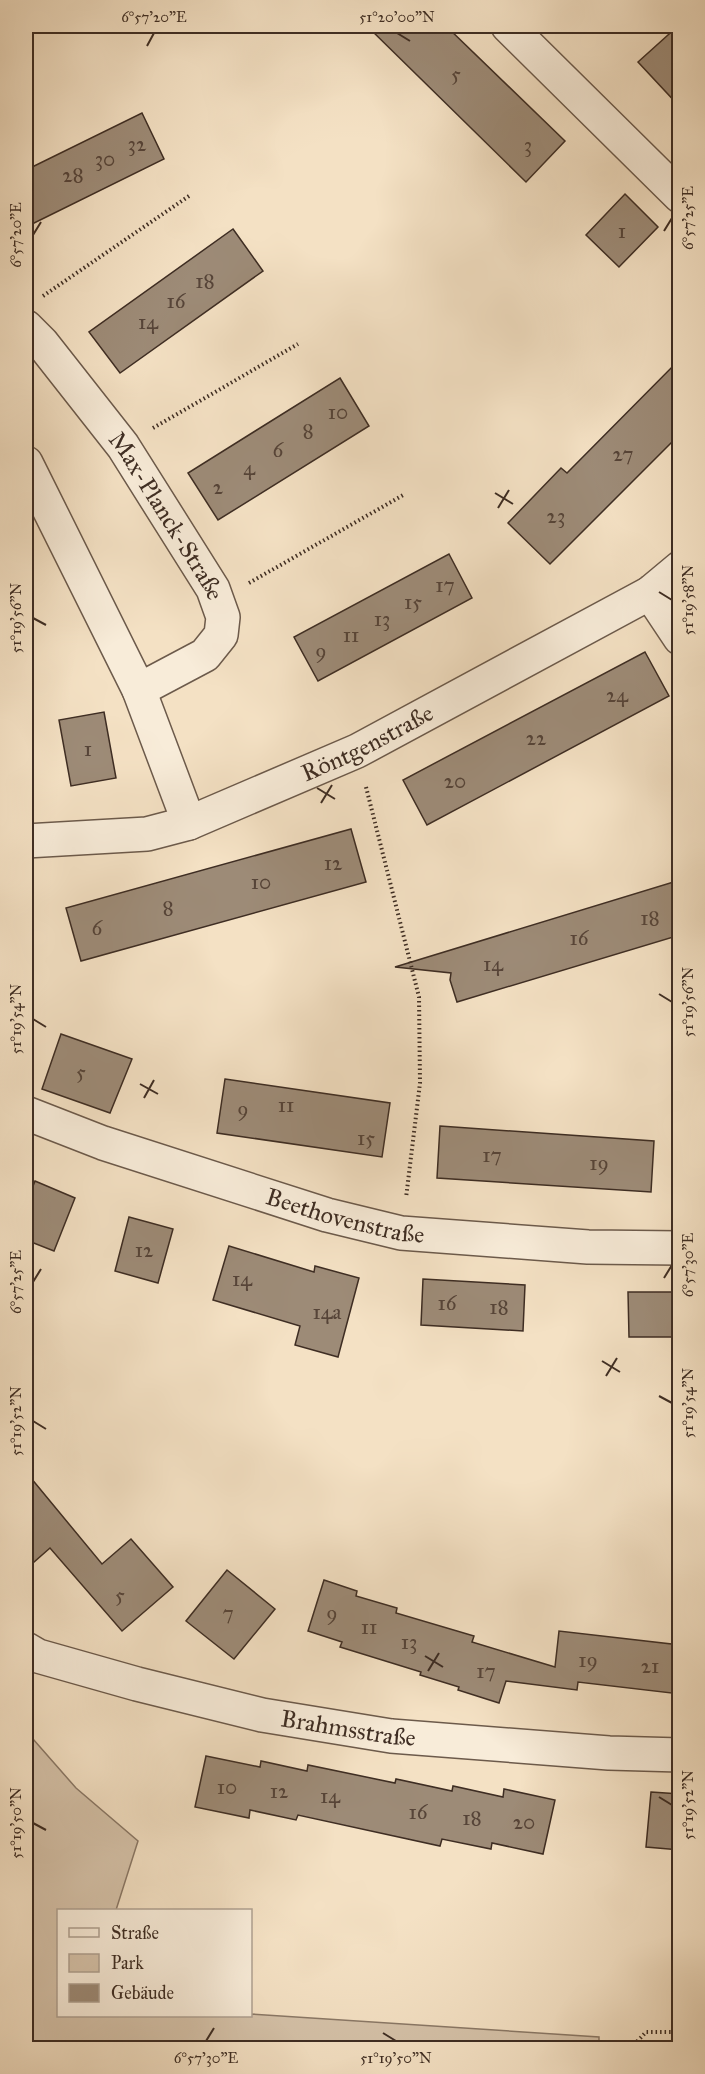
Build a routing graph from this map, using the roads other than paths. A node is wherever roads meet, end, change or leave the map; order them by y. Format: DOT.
graph roads {
  1 [pos="508,26"];
  2 [pos="680,195"];
  3 [pos="31,314"];
  4 [pos="26,463"];
  5 [pos="680,568"];
  6 [pos="650,593"];
  7 [pos="680,638"];
  8 [pos="138,690"];
  9 [pos="189,823"];
  10 [pos="26,841"];
  11 [pos="26,1113"];
  12 [pos="680,1248"];
  13 [pos="26,1649"];
  14 [pos="680,1755"];
  1 -- 2 [label="street"];
  3 -- 8 [label="street, Max-Planck-Straße"];
  4 -- 8 [label="street"];
  5 -- 6 [label="street, Röntgenstraße"];
  6 -- 7 [label="street"];
  6 -- 9 [label="street, Röntgenstraße"];
  8 -- 9 [label="street"];
  9 -- 10 [label="street, Röntgenstraße"];
  11 -- 12 [label="street, Beethovenstraße"];
  13 -- 14 [label="street, Brahmsstraße"];
}
